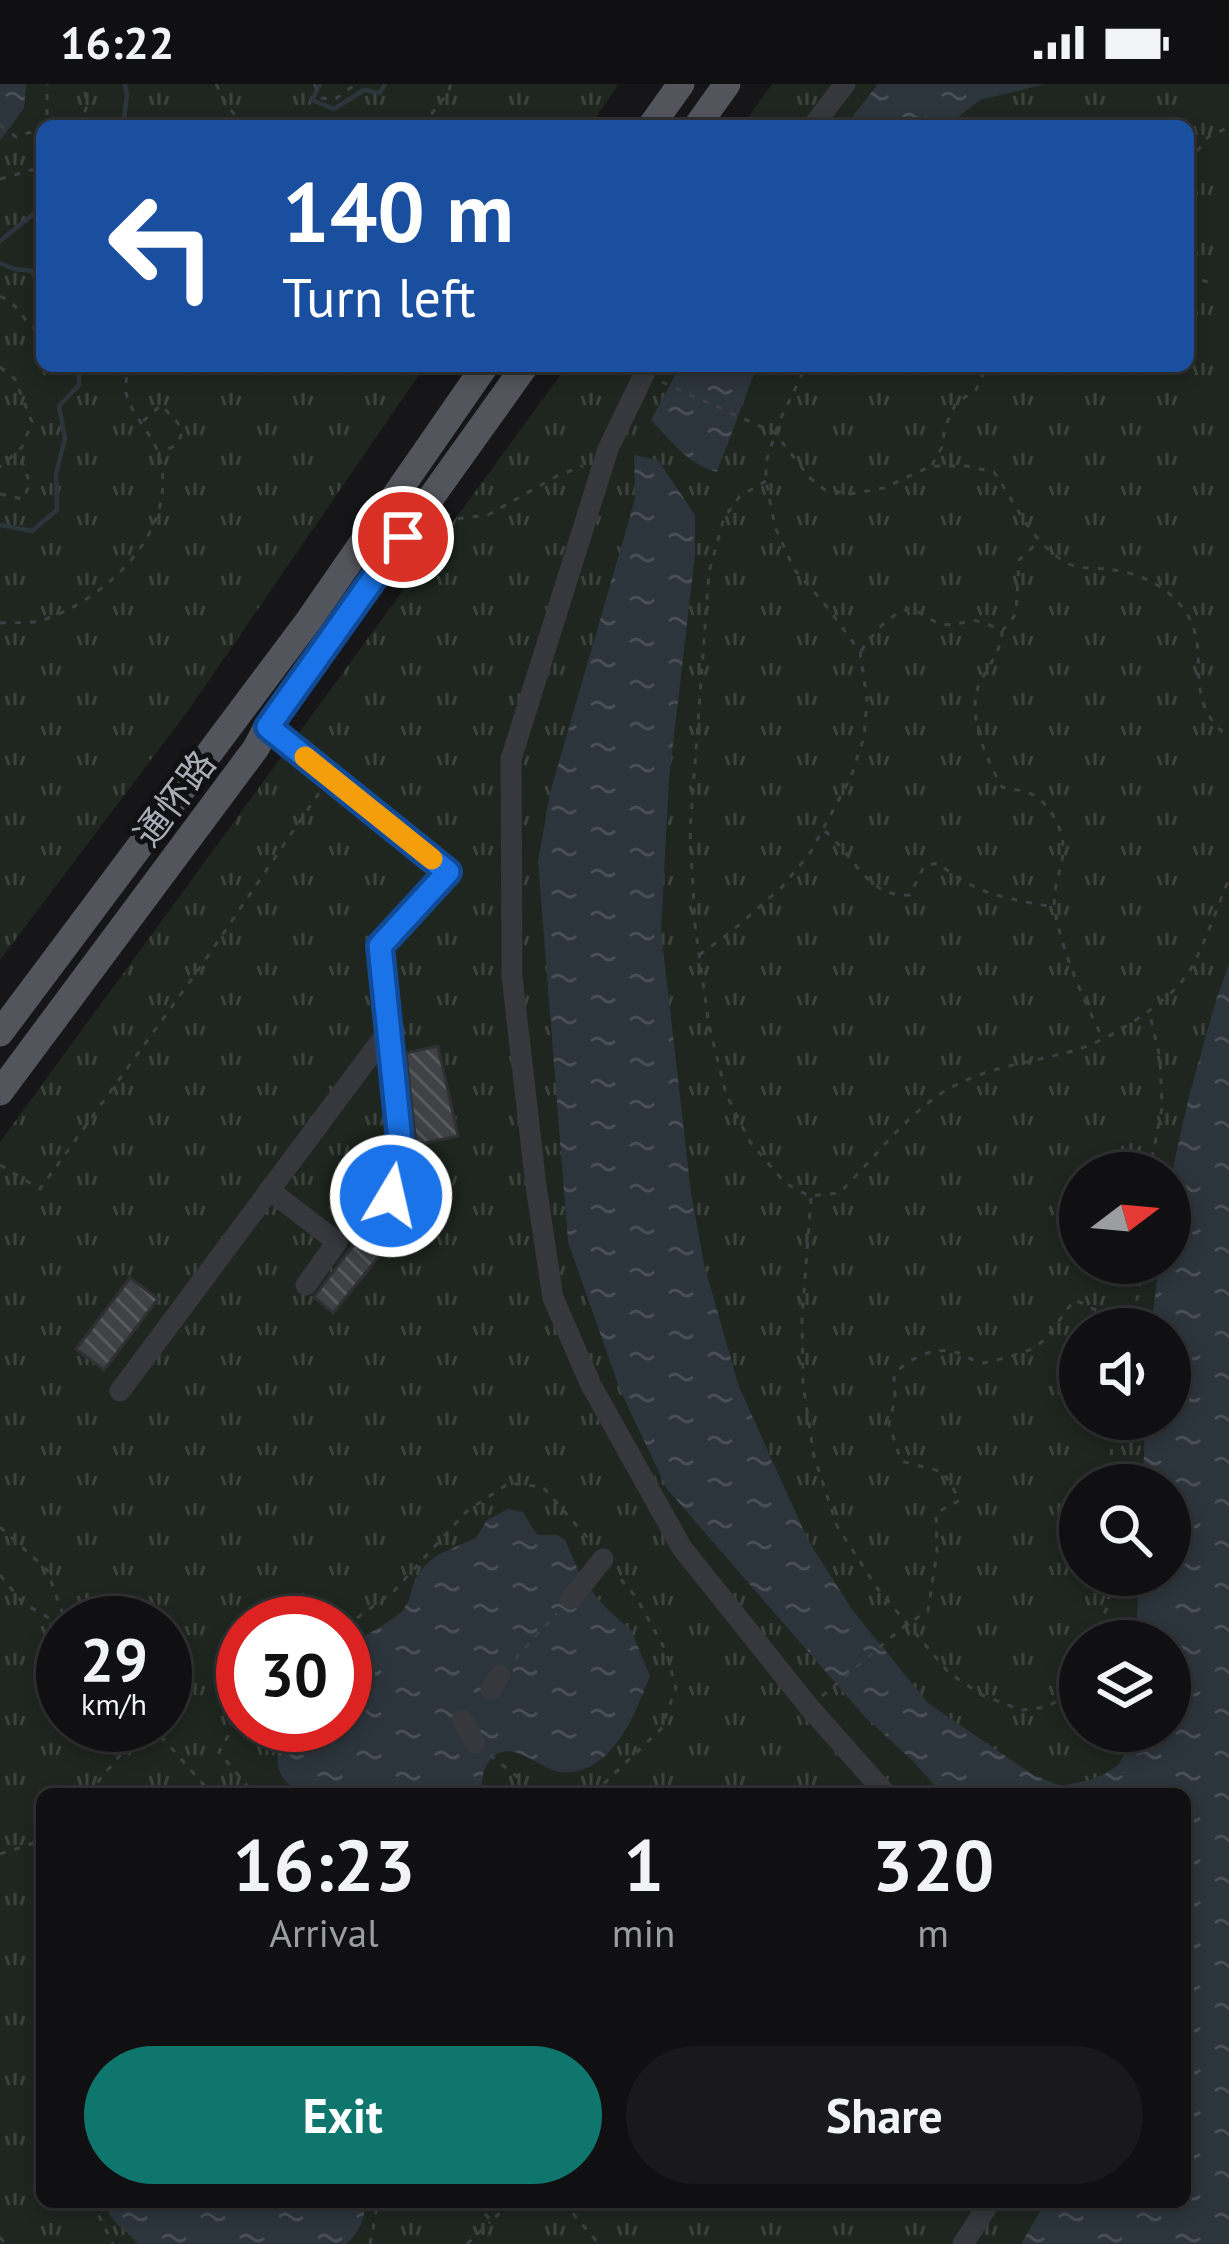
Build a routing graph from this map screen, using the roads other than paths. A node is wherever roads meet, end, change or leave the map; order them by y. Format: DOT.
graph roads {
  1 [pos="681,84"];
  2 [pos="727,84"];
  3 [pos="844,84"];
  4 [pos="655,120"];
  5 [pos="701,120"];
  6 [pos="817,120"];
  7 [pos="480,372"];
  8 [pos="521,372"];
  9 [pos="650,372"];
  10 [pos="268,727"];
  11 [pos="388,1030"];
  12 [pos="0,1033"];
  13 [pos="0,1092"];
  14 [pos="268,1190"];
  15 [pos="391,1196"];
  16 [pos="306,1286"];
  17 [pos="119,1390"];
  18 [pos="597,1567"];
  19 [pos="571,1599"];
  20 [pos="462,1720"];
  21 [pos="475,1743"];
  22 [pos="881,1788"];
  23 [pos="986,2208"];
  24 [pos="963,2244"];
  1 -- 4 [label="main road"];
  2 -- 5 [label="main road"];
  3 -- 6 [label="street"];
  7 -- 12 [label="main road, 通怀路"];
  8 -- 10 [label="main road, 通怀路"];
  9 -- 22 [label="street"];
  10 -- 11 [label="street"];
  10 -- 13 [label="main road, 通怀路"];
  11 -- 14 [label="street"];
  11 -- 15 [label="street"];
  14 -- 16 [label="street"];
  14 -- 17 [label="street"];
  18 -- 19 [label="street"];
  20 -- 21 [label="street"];
  23 -- 24 [label="street"];
}
